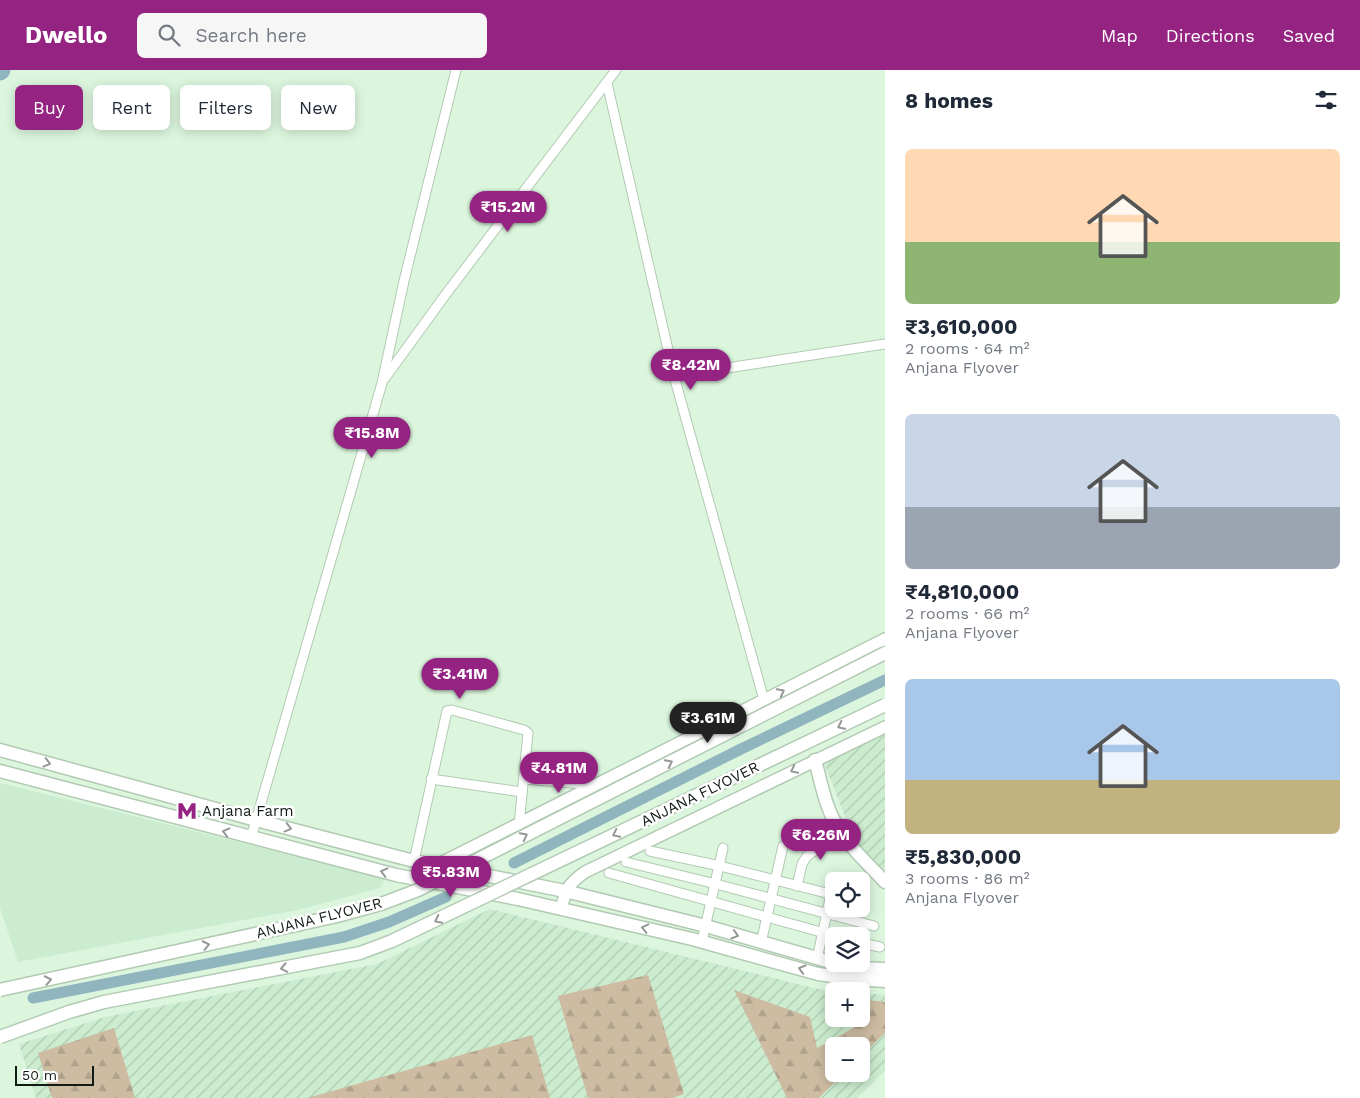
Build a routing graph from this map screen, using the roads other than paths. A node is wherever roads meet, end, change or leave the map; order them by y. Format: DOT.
graph roads {
  1 [pos="456,70"];
  2 [pos="616,70"];
  3 [pos="607,83"];
  4 [pos="885,344"];
  5 [pos="674,376"];
  6 [pos="382,383"];
  7 [pos="885,639"];
  8 [pos="885,653"];
  9 [pos="764,700"];
  10 [pos="885,705"];
  11 [pos="885,727"];
  12 [pos="0,750"];
  13 [pos="815,760"];
  14 [pos="0,771"];
  15 [pos="431,779"];
  16 [pos="524,779"];
  17 [pos="597,785"];
  18 [pos="522,792"];
  19 [pos="256,820"];
  20 [pos="519,825"];
  21 [pos="842,834"];
  22 [pos="251,838"];
  23 [pos="784,846"];
  24 [pos="723,848"];
  25 [pos="650,851"];
  26 [pos="414,861"];
  27 [pos="626,862"];
  28 [pos="436,865"];
  29 [pos="720,866"];
  30 [pos="609,873"];
  31 [pos="411,878"];
  32 [pos="776,880"];
  33 [pos="885,882"];
  34 [pos="716,884"];
  35 [pos="797,886"];
  36 [pos="565,891"];
  37 [pos="825,893"];
  38 [pos="771,899"];
  39 [pos="712,902"];
  40 [pos="562,909"];
  41 [pos="825,913"];
  42 [pos="767,917"];
  43 [pos="826,917"];
  44 [pos="839,917"];
  45 [pos="706,926"];
  46 [pos="874,926"];
  47 [pos="822,933"];
  48 [pos="825,934"];
  49 [pos="702,941"];
  50 [pos="761,943"];
  51 [pos="870,945"];
  52 [pos="880,947"];
  53 [pos="817,959"];
  54 [pos="825,961"];
  55 [pos="870,968"];
  56 [pos="885,969"];
  57 [pos="885,981"];
  58 [pos="0,990"];
  59 [pos="0,1037"];
  1 -- 6 [label="street"];
  2 -- 3 [label="street"];
  3 -- 5 [label="street"];
  3 -- 6 [label="street"];
  4 -- 5 [label="street"];
  5 -- 9 [label="street"];
  6 -- 19 [label="street"];
  9 -- 7 [label="street, one-way"];
  58 -- 8 [label="main road, ANJANA FLYOVER, one-way, bridge"];
  9 -- 17 [label="street"];
  10 -- 59 [label="main road, ANJANA FLYOVER, one-way, bridge"];
  11 -- 13 [label="street"];
  12 -- 19 [label="main road, one-way"];
  13 -- 21 [label="main road"];
  13 -- 36 [label="street, one-way"];
  22 -- 14 [label="main road, one-way"];
  15 -- 16 [label="street"];
  15 -- 18 [label="street"];
  15 -- 26 [label="street"];
  16 -- 17 [label="street"];
  16 -- 18 [label="street"];
  17 -- 20 [label="street"];
  18 -- 20 [label="street"];
  19 -- 22 [label="street"];
  19 -- 26 [label="main road, one-way"];
  20 -- 28 [label="street"];
  21 -- 33 [label="main road"];
  21 -- 35 [label="street"];
  31 -- 22 [label="main road, one-way"];
  23 -- 32 [label="street"];
  24 -- 29 [label="street"];
  25 -- 29 [label="street"];
  26 -- 28 [label="main road"];
  27 -- 34 [label="street"];
  28 -- 31 [label="street"];
  28 -- 36 [label="main road"];
  29 -- 32 [label="street"];
  29 -- 34 [label="street"];
  30 -- 39 [label="street"];
  31 -- 40 [label="main road"];
  32 -- 35 [label="street"];
  32 -- 38 [label="street"];
  34 -- 38 [label="street"];
  34 -- 39 [label="street"];
  35 -- 37 [label="street"];
  36 -- 40 [label="street"];
  36 -- 45 [label="main road"];
  38 -- 41 [label="street"];
  38 -- 42 [label="street"];
  39 -- 42 [label="street"];
  39 -- 45 [label="street"];
  49 -- 40 [label="main road, one-way"];
  42 -- 47 [label="street"];
  42 -- 50 [label="street"];
  43 -- 47 [label="street"];
  44 -- 46 [label="street"];
  45 -- 49 [label="street"];
  45 -- 50 [label="main road, one-way"];
  47 -- 48 [label="street"];
  47 -- 53 [label="street"];
  57 -- 49 [label="main road, one-way"];
  50 -- 53 [label="main road"];
  51 -- 52 [label="street"];
  53 -- 54 [label="main road"];
  55 -- 56 [label="main road"];
}
